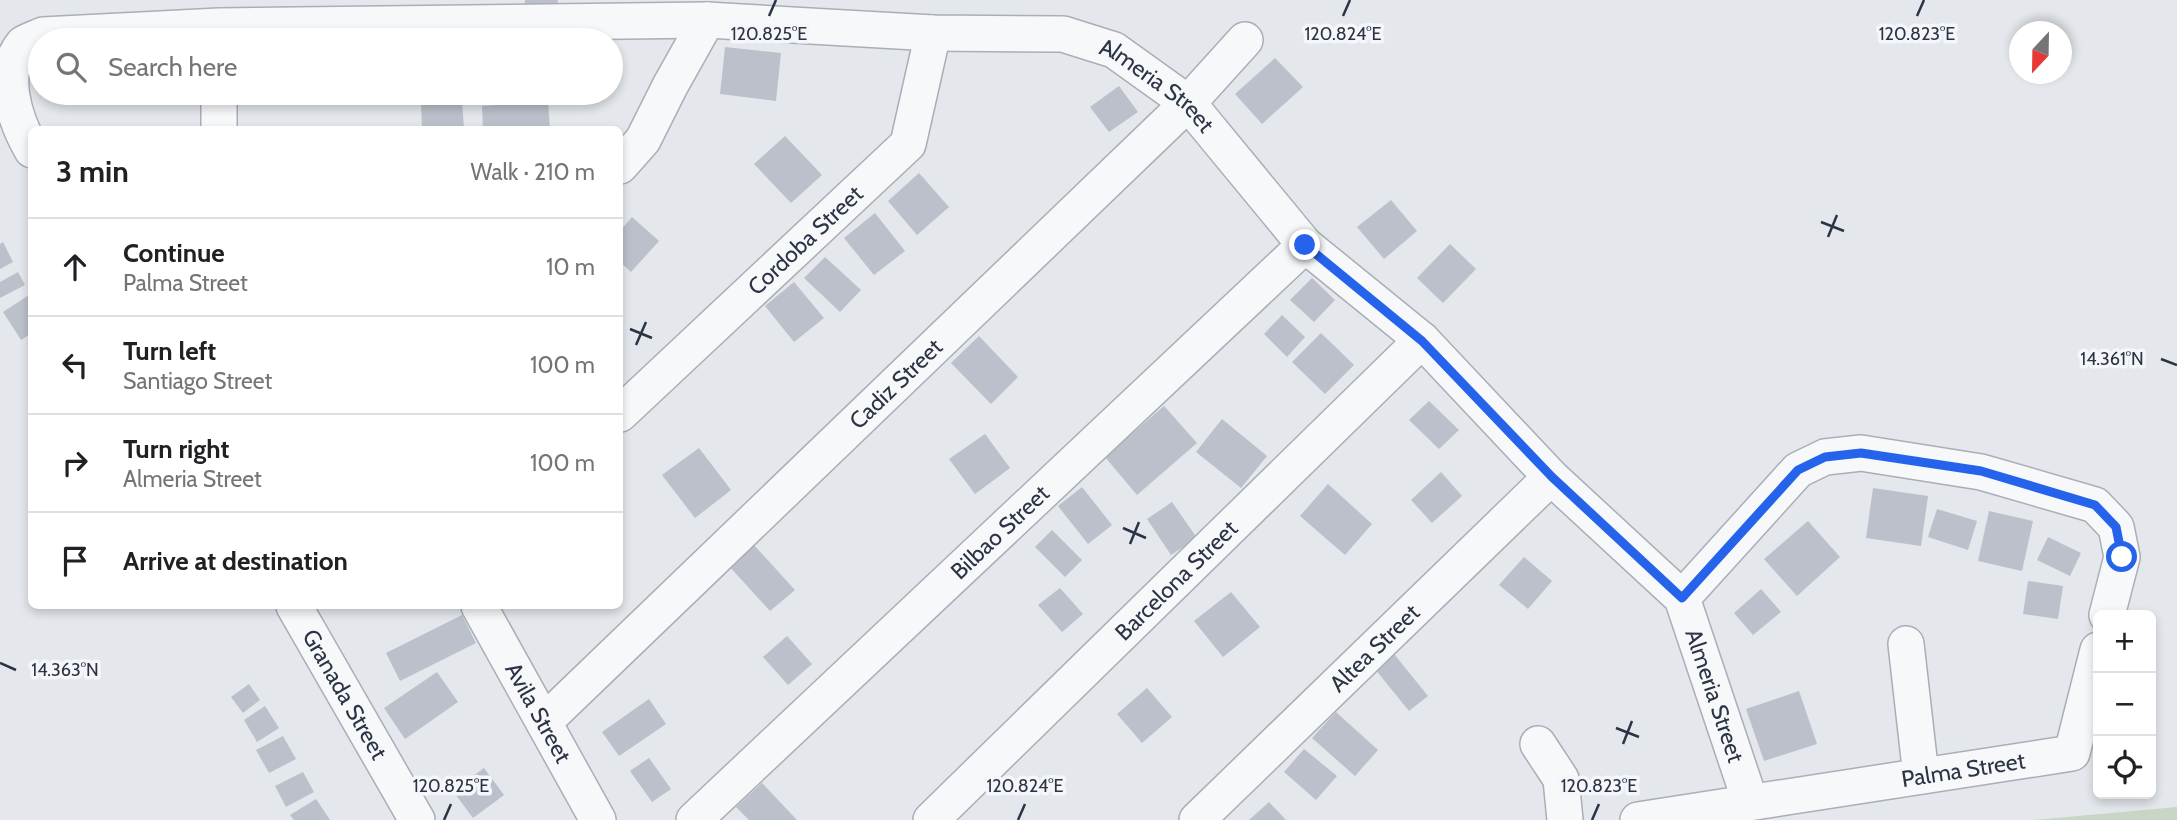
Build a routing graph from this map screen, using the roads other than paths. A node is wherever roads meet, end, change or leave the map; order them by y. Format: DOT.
graph roads {
  1 [pos="707,20"];
  2 [pos="407,28"];
  3 [pos="933,33"];
  4 [pos="1245,40"];
  5 [pos="28,41"];
  6 [pos="1188,103"];
  7 [pos="219,105"];
  8 [pos="219,126"];
  9 [pos="28,143"];
  10 [pos="623,163"];
  11 [pos="1305,245"];
  12 [pos="1422,341"];
  13 [pos="623,411"];
  14 [pos="1552,477"];
  15 [pos="1682,598"];
  16 [pos="296,609"];
  17 [pos="481,609"];
  18 [pos="2108,610"];
  19 [pos="1906,644"];
  20 [pos="2093,670"];
  21 [pos="544,722"];
  22 [pos="1538,744"];
  23 [pos="1922,776"];
  24 [pos="1750,801"];
  25 [pos="417,820"];
  26 [pos="598,820"];
  27 [pos="694,820"];
  28 [pos="931,820"];
  29 [pos="1197,820"];
  30 [pos="1566,820"];
  31 [pos="1638,820"];
  1 -- 2 [label="street, Almeria Street"];
  1 -- 3 [label="street, Almeria Street"];
  1 -- 10 [label="street"];
  3 -- 6 [label="street, Almeria Street"];
  3 -- 13 [label="street, Cordoba Street"];
  4 -- 6 [label="street, Cadiz Street"];
  5 -- 9 [label="street"];
  6 -- 11 [label="street, Almeria Street"];
  6 -- 21 [label="street, Cadiz Street"];
  7 -- 8 [label="street"];
  11 -- 12 [label="street, Almeria Street"];
  11 -- 27 [label="street, Bilbao Street"];
  12 -- 14 [label="street, Almeria Street"];
  12 -- 28 [label="street, Barcelona Street"];
  14 -- 15 [label="street, Almeria Street"];
  14 -- 29 [label="street, Altea Street"];
  15 -- 18 [label="street"];
  15 -- 24 [label="street, Almeria Street"];
  16 -- 25 [label="street, Granada Street"];
  17 -- 21 [label="street, Avila Street"];
  19 -- 23 [label="street"];
  20 -- 23 [label="street, Palma Street"];
  21 -- 26 [label="street, Avila Street"];
  22 -- 30 [label="street"];
  23 -- 24 [label="street, Palma Street"];
  24 -- 31 [label="street, Palma Street"];
}
